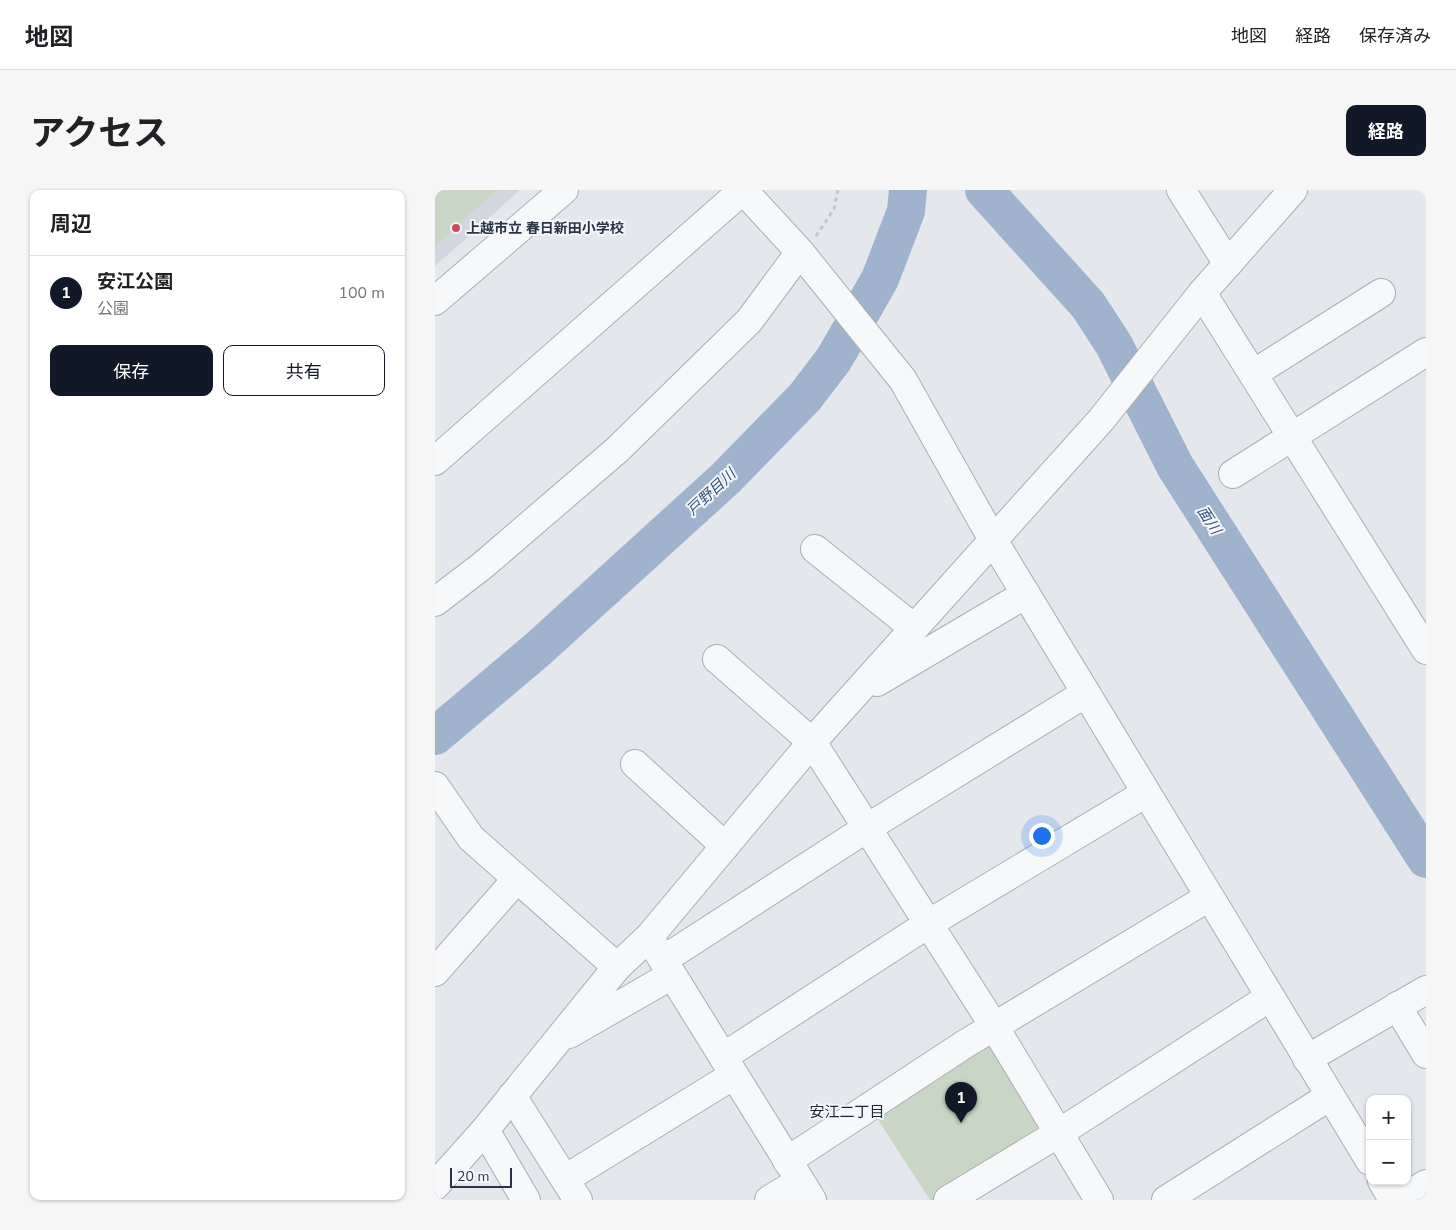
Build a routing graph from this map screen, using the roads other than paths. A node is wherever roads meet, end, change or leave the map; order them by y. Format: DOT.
graph roads {
  1 [pos="564,190"];
  2 [pos="743,190"];
  3 [pos="1181,190"];
  4 [pos="1293,190"];
  5 [pos="800,252"];
  6 [pos="1228,264"];
  7 [pos="1202,293"];
  8 [pos="1381,293"];
  9 [pos="435,301"];
  10 [pos="1426,352"];
  11 [pos="1253,374"];
  12 [pos="1292,436"];
  13 [pos="435,461"];
  14 [pos="1233,474"];
  15 [pos="993,540"];
  16 [pos="815,549"];
  17 [pos="1026,594"];
  18 [pos="435,602"];
  19 [pos="914,628"];
  20 [pos="1426,650"];
  21 [pos="717,659"];
  22 [pos="1085,693"];
  23 [pos="853,696"];
  24 [pos="812,742"];
  25 [pos="635,764"];
  26 [pos="435,786"];
  27 [pos="1146,793"];
  28 [pos="867,828"];
  29 [pos="725,846"];
  30 [pos="516,880"];
  31 [pos="1209,897"];
  32 [pos="928,924"];
  33 [pos="649,937"];
  34 [pos="617,967"];
  35 [pos="667,967"];
  36 [pos="435,972"];
  37 [pos="1426,990"];
  38 [pos="1270,997"];
  39 [pos="1397,1006"];
  40 [pos="994,1026"];
  41 [pos="555,1042"];
  42 [pos="1426,1054"];
  43 [pos="1307,1058"];
  44 [pos="729,1066"];
  45 [pos="512,1096"];
  46 [pos="1330,1096"];
  47 [pos="485,1130"];
  48 [pos="1059,1133"];
  49 [pos="1366,1154"];
  50 [pos="800,1181"];
  51 [pos="1426,1184"];
  52 [pos="1384,1185"];
  53 [pos="435,1186"];
  54 [pos="572,1190"];
  55 [pos="526,1200"];
  56 [pos="769,1200"];
  57 [pos="948,1200"];
  58 [pos="1099,1200"];
  59 [pos="1167,1200"];
  60 [pos="1393,1200"];
  61 [pos="1400,1200"];
  1 -- 9 [label="street"];
  2 -- 5 [label="street"];
  2 -- 13 [label="street"];
  3 -- 6 [label="street"];
  4 -- 6 [label="street"];
  5 -- 15 [label="street"];
  5 -- 18 [label="street"];
  6 -- 7 [label="street"];
  7 -- 11 [label="street"];
  7 -- 15 [label="street"];
  8 -- 11 [label="street"];
  10 -- 12 [label="street"];
  11 -- 12 [label="street"];
  12 -- 14 [label="street"];
  12 -- 20 [label="street"];
  15 -- 17 [label="street"];
  15 -- 19 [label="street"];
  16 -- 19 [label="street"];
  17 -- 22 [label="street"];
  17 -- 23 [label="street"];
  19 -- 23 [label="street"];
  21 -- 24 [label="street"];
  22 -- 27 [label="street"];
  22 -- 28 [label="street"];
  23 -- 24 [label="street"];
  24 -- 28 [label="street"];
  24 -- 29 [label="street"];
  25 -- 29 [label="street"];
  26 -- 30 [label="street"];
  27 -- 31 [label="street"];
  27 -- 32 [label="street"];
  28 -- 32 [label="street"];
  28 -- 35 [label="street"];
  29 -- 33 [label="street"];
  30 -- 34 [label="street"];
  30 -- 36 [label="street"];
  31 -- 38 [label="street"];
  31 -- 40 [label="street"];
  32 -- 40 [label="street"];
  32 -- 44 [label="street"];
  33 -- 34 [label="street"];
  33 -- 35 [label="street"];
  34 -- 41 [label="street"];
  35 -- 41 [label="street"];
  35 -- 44 [label="street"];
  37 -- 39 [label="street"];
  38 -- 43 [label="street"];
  38 -- 48 [label="street"];
  39 -- 42 [label="street"];
  39 -- 43 [label="street"];
  40 -- 48 [label="street"];
  40 -- 50 [label="street"];
  41 -- 45 [label="street"];
  43 -- 46 [label="street"];
  44 -- 50 [label="street"];
  44 -- 54 [label="street"];
  45 -- 47 [label="street"];
  45 -- 54 [label="street"];
  46 -- 49 [label="street"];
  46 -- 59 [label="street"];
  47 -- 53 [label="street"];
  47 -- 55 [label="street"];
  48 -- 57 [label="street"];
  48 -- 58 [label="street"];
  50 -- 56 [label="street"];
  51 -- 61 [label="street"];
  52 -- 60 [label="street"];
}
